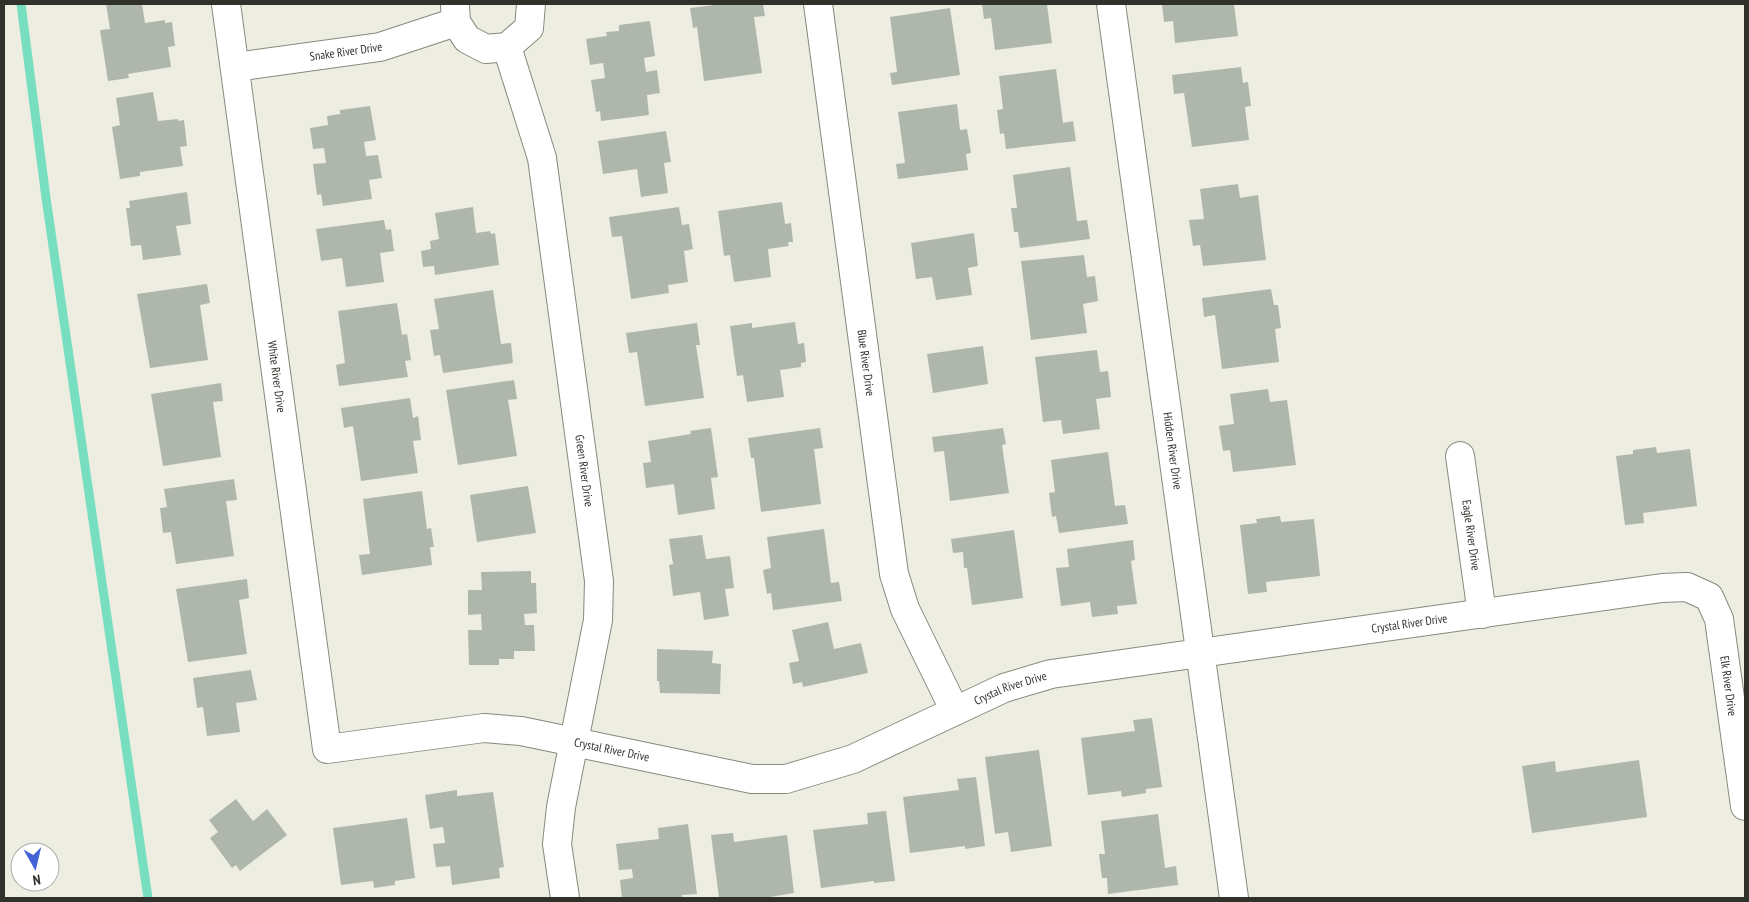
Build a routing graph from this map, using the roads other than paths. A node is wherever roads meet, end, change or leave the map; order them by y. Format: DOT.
graph roads {
  1 [pos="226,4"];
  2 [pos="531,4"];
  3 [pos="818,4"];
  4 [pos="1111,4"];
  5 [pos="456,13"];
  6 [pos="507,47"];
  7 [pos="235,67"];
  8 [pos="1460,456"];
  9 [pos="1709,597"];
  10 [pos="1482,614"];
  11 [pos="1200,653"];
  12 [pos="955,711"];
  13 [pos="574,743"];
  14 [pos="326,749"];
  15 [pos="1745,806"];
  16 [pos="565,898"];
  17 [pos="1234,898"];
  1 -- 7 [label="street, White River Drive"];
  2 -- 6 [label="street"];
  3 -- 12 [label="street, Blue River Drive"];
  4 -- 11 [label="street, Hidden River Drive"];
  5 -- 6 [label="street, Snake River Drive"];
  5 -- 7 [label="street, Snake River Drive"];
  6 -- 13 [label="street, Green River Drive"];
  7 -- 14 [label="street, White River Drive"];
  8 -- 10 [label="street, Eagle River Drive"];
  9 -- 10 [label="street, Crystal River Drive"];
  9 -- 15 [label="street, Elk River Drive"];
  10 -- 11 [label="street, Crystal River Drive"];
  11 -- 12 [label="street, Crystal River Drive"];
  11 -- 17 [label="street, Hidden River Drive"];
  12 -- 13 [label="street, Crystal River Drive"];
  13 -- 14 [label="street, Crystal River Drive"];
  13 -- 16 [label="street, Green River Drive"];
}
